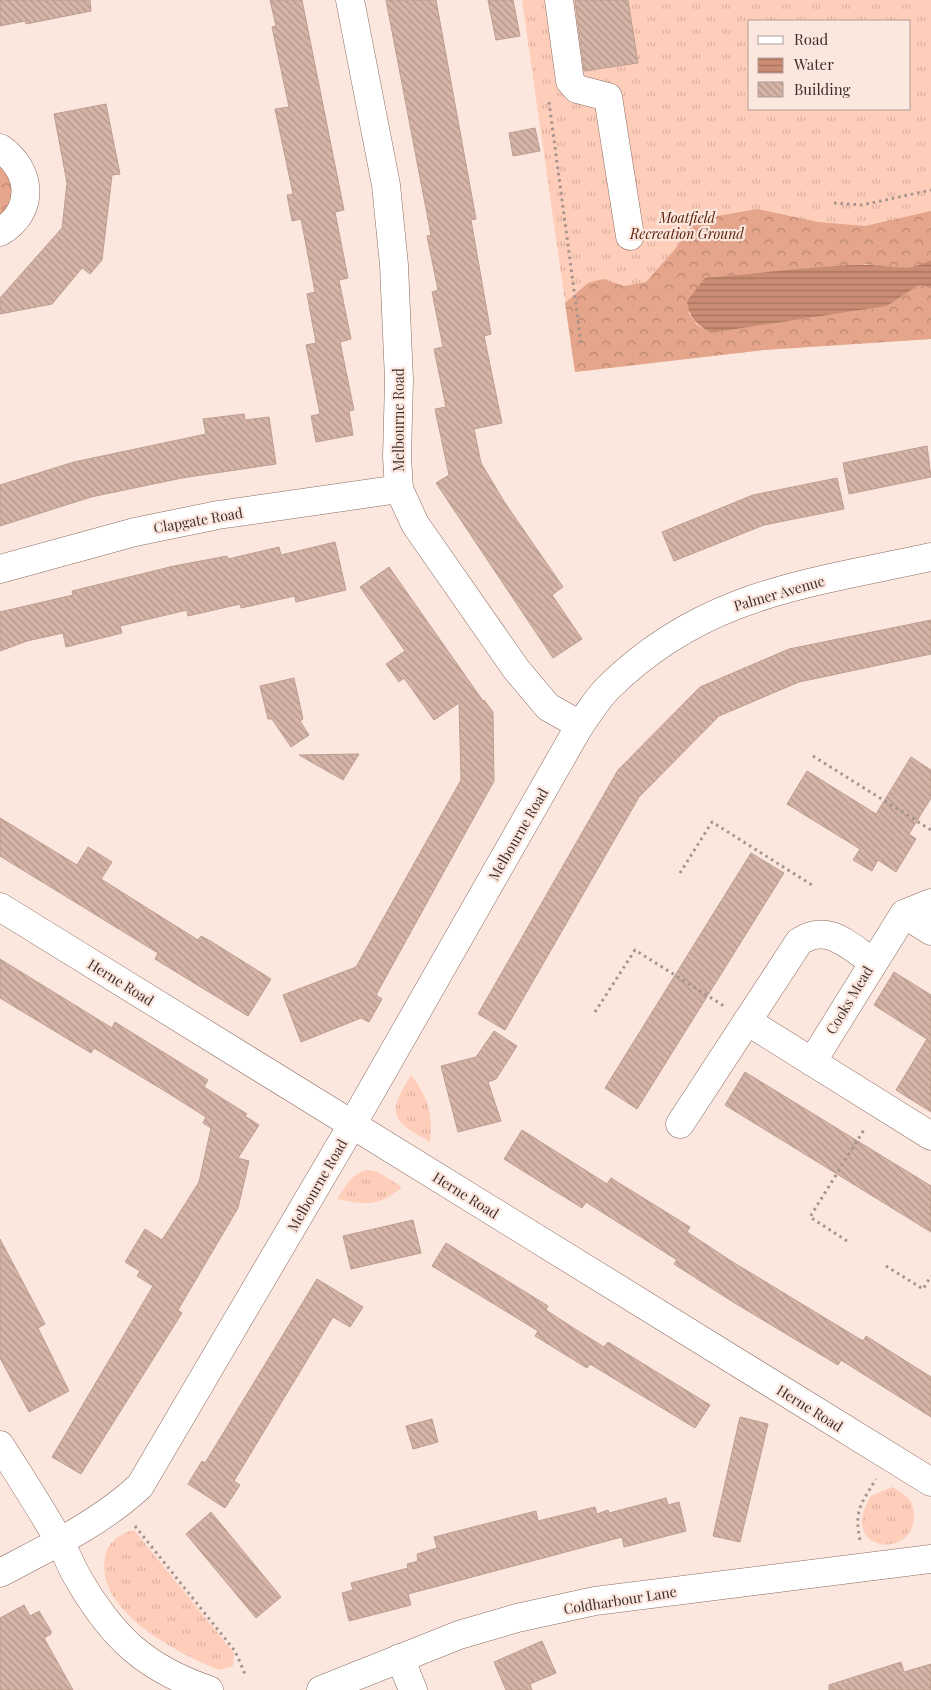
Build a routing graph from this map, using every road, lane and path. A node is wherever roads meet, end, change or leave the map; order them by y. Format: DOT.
graph roads {
  1 [pos="350,0"];
  2 [pos="559,0"];
  3 [pos="548,96"];
  4 [pos="0,148"];
  5 [pos="931,190"];
  6 [pos="834,203"];
  7 [pos="0,232"];
  8 [pos="630,236"];
  9 [pos="581,343"];
  10 [pos="399,489"];
  11 [pos="931,557"];
  12 [pos="0,569"];
  13 [pos="580,725"];
  14 [pos="813,756"];
  15 [pos="931,830"];
  16 [pos="680,873"];
  17 [pos="812,885"];
  18 [pos="931,903"];
  19 [pos="0,907"];
  20 [pos="904,914"];
  21 [pos="931,931"];
  22 [pos="873,962"];
  23 [pos="595,1012"];
  24 [pos="747,1021"];
  25 [pos="812,1062"];
  26 [pos="880,1104"];
  27 [pos="680,1124"];
  28 [pos="352,1125"];
  29 [pos="931,1136"];
  30 [pos="847,1241"];
  31 [pos="886,1266"];
  32 [pos="931,1276"];
  33 [pos="0,1445"];
  34 [pos="890,1458"];
  35 [pos="931,1482"];
  36 [pos="132,1523"];
  37 [pos="59,1541"];
  38 [pos="931,1559"];
  39 [pos="865,1567"];
  40 [pos="0,1572"];
  41 [pos="400,1658"];
  42 [pos="245,1674"];
  43 [pos="173,1684"];
  44 [pos="209,1690"];
  45 [pos="321,1690"];
  46 [pos="413,1690"];
  1 -- 10 [label="street, Melbourne Road"];
  2 -- 8 [label="street"];
  3 -- 9 [label="path"];
  4 -- 7 [label="street"];
  5 -- 6 [label="path"];
  10 -- 12 [label="street, Clapgate Road"];
  10 -- 13 [label="street, Melbourne Road"];
  11 -- 13 [label="street, Palmer Avenue"];
  13 -- 28 [label="street, Melbourne Road"];
  14 -- 15 [label="path"];
  16 -- 17 [label="path"];
  18 -- 20 [label="street"];
  19 -- 28 [label="street, Herne Road"];
  20 -- 21 [label="street"];
  20 -- 22 [label="street"];
  22 -- 24 [label="street, Cooks Mead"];
  22 -- 25 [label="street, Cooks Mead"];
  23 -- 24 [label="path"];
  24 -- 25 [label="street"];
  24 -- 27 [label="street, Cooks Mead"];
  25 -- 26 [label="street"];
  26 -- 29 [label="street"];
  26 -- 30 [label="path"];
  28 -- 34 [label="street, Herne Road"];
  28 -- 37 [label="street, Melbourne Road"];
  31 -- 32 [label="path"];
  33 -- 37 [label="street"];
  34 -- 35 [label="street, Herne Road"];
  34 -- 39 [label="path"];
  36 -- 42 [label="path"];
  37 -- 40 [label="street, Melbourne Road"];
  37 -- 43 [label="street"];
  38 -- 39 [label="street, Coldharbour Lane"];
  39 -- 41 [label="street, Coldharbour Lane"];
  41 -- 45 [label="street, Coldharbour Lane"];
  41 -- 46 [label="street"];
  43 -- 44 [label="street"];
}
